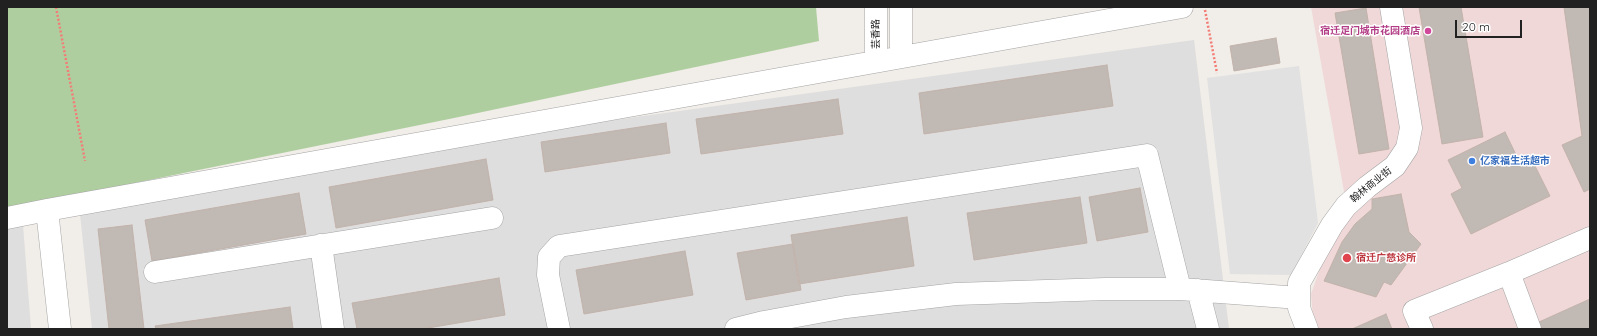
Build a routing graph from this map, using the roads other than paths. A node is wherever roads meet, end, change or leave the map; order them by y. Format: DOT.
graph roads {
  1 [pos="876,7"];
  2 [pos="901,7"];
  3 [pos="1182,7"];
  4 [pos="1391,7"];
  5 [pos="901,56"];
  6 [pos="876,61"];
  7 [pos="47,210"];
  8 [pos="7,218"];
  9 [pos="492,218"];
  10 [pos="1590,238"];
  11 [pos="321,245"];
  12 [pos="155,272"];
  13 [pos="1509,273"];
  14 [pos="1189,289"];
  15 [pos="1299,298"];
  16 [pos="60,329"];
  17 [pos="333,329"];
  18 [pos="560,329"];
  19 [pos="736,329"];
  20 [pos="1208,329"];
  21 [pos="1307,329"];
  22 [pos="1422,329"];
  23 [pos="1530,329"];
  1 -- 6 [label="street, 芸香路"];
  2 -- 5 [label="street"];
  3 -- 5 [label="street"];
  4 -- 15 [label="street, 翰林商业街"];
  5 -- 6 [label="street"];
  6 -- 7 [label="street"];
  7 -- 8 [label="street"];
  7 -- 16 [label="street"];
  9 -- 11 [label="street"];
  10 -- 13 [label="street"];
  11 -- 12 [label="street"];
  11 -- 17 [label="street"];
  13 -- 22 [label="street"];
  13 -- 23 [label="street"];
  14 -- 15 [label="street"];
  14 -- 18 [label="street"];
  14 -- 19 [label="street"];
  14 -- 20 [label="street"];
  15 -- 21 [label="street, 翰林商业街"];
}
